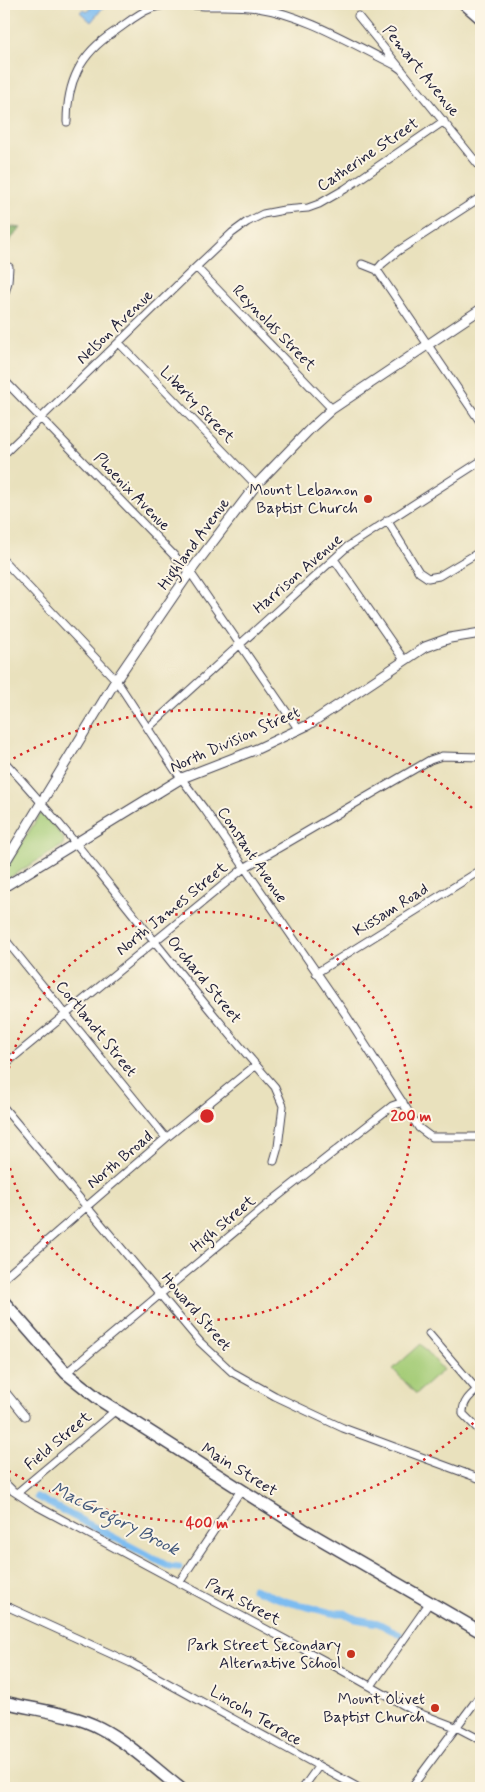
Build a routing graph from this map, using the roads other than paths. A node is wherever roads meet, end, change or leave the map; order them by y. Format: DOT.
graph roads {
  1 [pos="465,4"];
  2 [pos="358,16"];
  3 [pos="481,18"];
  4 [pos="402,70"];
  5 [pos="444,120"];
  6 [pos="67,122"];
  7 [pos="481,168"];
  8 [pos="481,197"];
  9 [pos="247,222"];
  10 [pos="362,264"];
  11 [pos="9,267"];
  12 [pos="196,267"];
  13 [pos="377,270"];
  14 [pos="4,296"];
  15 [pos="481,309"];
  16 [pos="118,343"];
  17 [pos="428,345"];
  18 [pos="4,380"];
  19 [pos="332,408"];
  20 [pos="41,419"];
  21 [pos="481,423"];
  22 [pos="4,454"];
  23 [pos="481,461"];
  24 [pos="256,486"];
  25 [pos="388,520"];
  26 [pos="481,551"];
  27 [pos="334,559"];
  28 [pos="4,561"];
  29 [pos="190,572"];
  30 [pos="481,633"];
  31 [pos="240,644"];
  32 [pos="404,660"];
  33 [pos="116,680"];
  34 [pos="148,728"];
  35 [pos="299,730"];
  36 [pos="481,757"];
  37 [pos="4,761"];
  38 [pos="182,778"];
  39 [pos="41,802"];
  40 [pos="76,843"];
  41 [pos="4,864"];
  42 [pos="244,868"];
  43 [pos="481,870"];
  44 [pos="4,887"];
  45 [pos="4,938"];
  46 [pos="154,941"];
  47 [pos="316,973"];
  48 [pos="65,1014"];
  49 [pos="4,1065"];
  50 [pos="256,1065"];
  51 [pos="403,1102"];
  52 [pos="4,1108"];
  53 [pos="481,1137"];
  54 [pos="166,1138"];
  55 [pos="274,1161"];
  56 [pos="86,1206"];
  57 [pos="4,1278"];
  58 [pos="161,1294"];
  59 [pos="4,1302"];
  60 [pos="429,1334"];
  61 [pos="66,1373"];
  62 [pos="479,1388"];
  63 [pos="4,1390"];
  64 [pos="116,1410"];
  65 [pos="24,1416"];
  66 [pos="481,1432"];
  67 [pos="481,1478"];
  68 [pos="4,1482"];
  69 [pos="241,1490"];
  70 [pos="17,1493"];
  71 [pos="179,1583"];
  72 [pos="430,1602"];
  73 [pos="4,1604"];
  74 [pos="481,1632"];
  75 [pos="371,1686"];
  76 [pos="481,1694"];
  77 [pos="4,1702"];
  78 [pos="458,1728"];
  79 [pos="481,1740"];
  80 [pos="318,1767"];
  81 [pos="180,1788"];
  82 [pos="303,1788"];
  83 [pos="359,1788"];
  84 [pos="411,1788"];
  1 -- 3 [label="main road"];
  2 -- 4 [label="street, Pemart Avenue"];
  4 -- 5 [label="street, Pemart Avenue"];
  4 -- 6 [label="street"];
  5 -- 7 [label="street, Pemart Avenue"];
  5 -- 9 [label="street, Catherine Street"];
  8 -- 13 [label="street"];
  9 -- 12 [label="street, Nelson Avenue"];
  10 -- 13 [label="street"];
  11 -- 14 [label="street"];
  12 -- 16 [label="street, Nelson Avenue"];
  12 -- 19 [label="street, Reynolds Street"];
  13 -- 17 [label="street"];
  15 -- 17 [label="street, Highland Avenue"];
  16 -- 20 [label="street, Nelson Avenue"];
  16 -- 24 [label="street, Liberty Street"];
  17 -- 19 [label="street, Highland Avenue"];
  17 -- 21 [label="street"];
  18 -- 20 [label="street, Phoenix Avenue"];
  19 -- 24 [label="street, Highland Avenue"];
  20 -- 22 [label="street, Nelson Avenue"];
  20 -- 29 [label="street, Phoenix Avenue"];
  23 -- 25 [label="street, Harrison Avenue"];
  24 -- 29 [label="street, Highland Avenue"];
  25 -- 26 [label="street"];
  25 -- 27 [label="street, Harrison Avenue"];
  27 -- 31 [label="street, Harrison Avenue"];
  27 -- 32 [label="street"];
  28 -- 33 [label="street, Constant Avenue"];
  29 -- 31 [label="street, Phoenix Avenue"];
  29 -- 33 [label="street, Highland Avenue"];
  30 -- 32 [label="street, North Division Street"];
  31 -- 34 [label="street, Harrison Avenue"];
  31 -- 35 [label="street, Phoenix Avenue"];
  32 -- 35 [label="street, North Division Street"];
  33 -- 34 [label="street, Constant Avenue"];
  33 -- 39 [label="street, Highland Avenue"];
  34 -- 38 [label="street, Constant Avenue"];
  35 -- 38 [label="street, North Division Street"];
  36 -- 42 [label="street, North James Street"];
  37 -- 39 [label="street, Orchard Street"];
  38 -- 40 [label="street, North Division Street"];
  38 -- 42 [label="street, Constant Avenue"];
  39 -- 40 [label="street, Orchard Street"];
  39 -- 41 [label="street, Highland Avenue"];
  40 -- 44 [label="street, North Division Street"];
  40 -- 46 [label="street, Orchard Street"];
  42 -- 46 [label="street, North James Street"];
  42 -- 47 [label="street, Constant Avenue"];
  43 -- 47 [label="street, Kissam Road"];
  45 -- 48 [label="street, Cortlandt Street"];
  46 -- 48 [label="street, North James Street"];
  46 -- 50 [label="street, Orchard Street"];
  47 -- 51 [label="street, Constant Avenue"];
  48 -- 49 [label="street, North James Street"];
  48 -- 54 [label="street, Cortlandt Street"];
  50 -- 54 [label="street, North Broad"];
  50 -- 55 [label="street, Orchard Street"];
  51 -- 53 [label="street, Constant Avenue"];
  51 -- 58 [label="street, High Street"];
  52 -- 56 [label="street, Howard Street"];
  54 -- 56 [label="street, North Broad"];
  56 -- 57 [label="street, North Broad"];
  56 -- 58 [label="street, Howard Street"];
  58 -- 61 [label="street, High Street"];
  58 -- 67 [label="street, Howard Street"];
  59 -- 61 [label="main road, Main Street"];
  60 -- 62 [label="street"];
  61 -- 64 [label="main road, Main Street"];
  62 -- 66 [label="street"];
  63 -- 65 [label="street"];
  64 -- 69 [label="main road, Main Street"];
  64 -- 70 [label="street, Field Street"];
  68 -- 70 [label="street"];
  69 -- 71 [label="street"];
  69 -- 72 [label="main road, Main Street"];
  70 -- 71 [label="street, Park Street"];
  71 -- 75 [label="street, Park Street"];
  72 -- 74 [label="main road, Main Street"];
  72 -- 75 [label="street"];
  73 -- 80 [label="street, Lincoln Terrace"];
  75 -- 78 [label="street, Park Street"];
  76 -- 78 [label="street"];
  77 -- 81 [label="main road"];
  78 -- 79 [label="street, Park Street"];
  78 -- 84 [label="street"];
  80 -- 82 [label="street"];
  80 -- 83 [label="street, Lincoln Terrace"];
}
